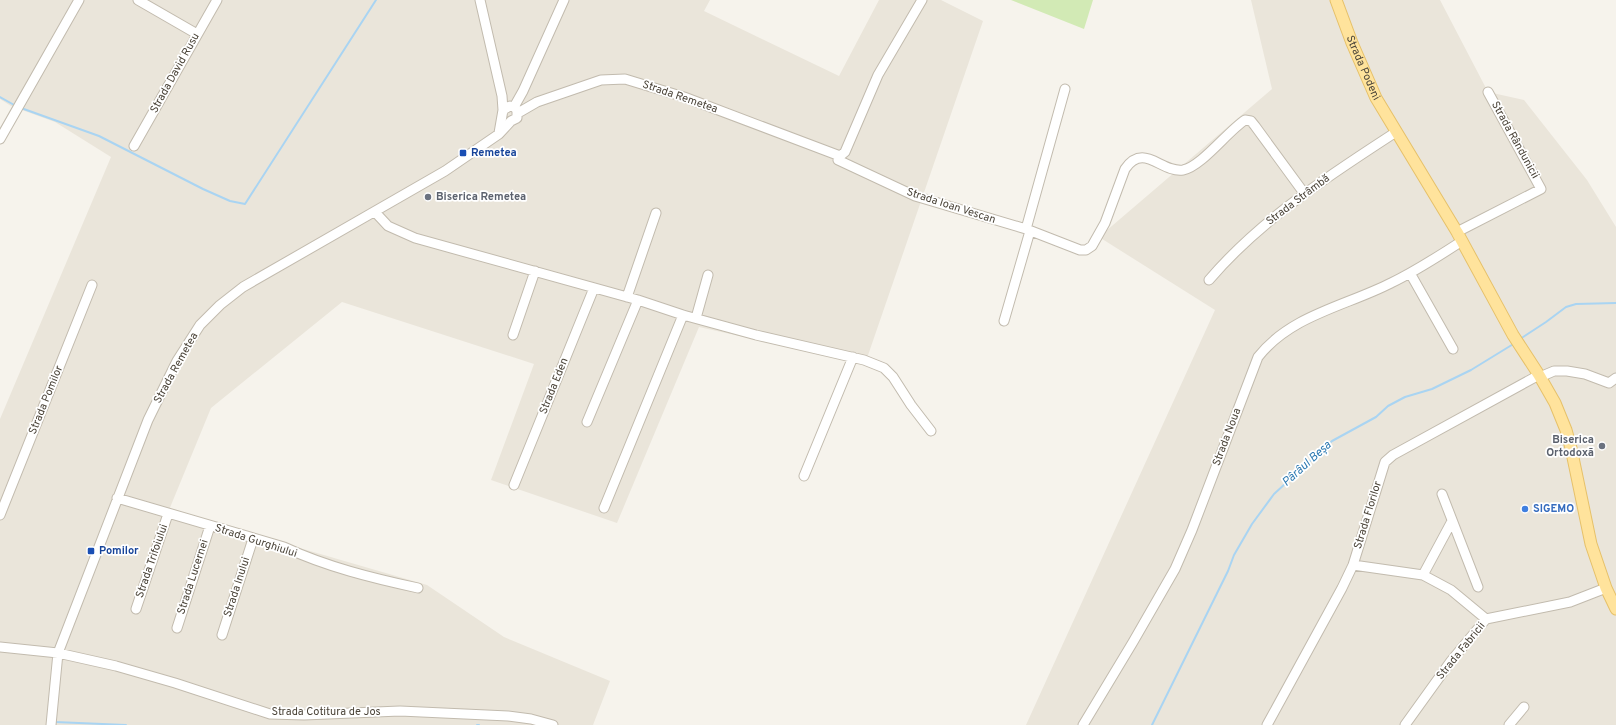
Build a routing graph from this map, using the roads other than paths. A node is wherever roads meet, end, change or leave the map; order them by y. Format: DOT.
graph roads {
  1 [pos="79,0"];
  2 [pos="217,0"];
  3 [pos="480,0"];
  4 [pos="564,0"];
  5 [pos="922,0"];
  6 [pos="1336,0"];
  7 [pos="142,1"];
  8 [pos="197,34"];
  9 [pos="1065,89"];
  10 [pos="1488,92"];
  11 [pos="510,110"];
  12 [pos="1396,132"];
  13 [pos="499,134"];
  14 [pos="0,139"];
  15 [pos="134,146"];
  16 [pos="840,156"];
  17 [pos="1304,193"];
  18 [pos="375,212"];
  19 [pos="656,213"];
  20 [pos="1028,230"];
  21 [pos="1460,236"];
  22 [pos="535,271"];
  23 [pos="1410,273"];
  24 [pos="708,275"];
  25 [pos="1209,280"];
  26 [pos="92,285"];
  27 [pos="594,288"];
  28 [pos="627,297"];
  29 [pos="638,300"];
  30 [pos="683,315"];
  31 [pos="696,318"];
  32 [pos="1004,321"];
  33 [pos="513,335"];
  34 [pos="1453,349"];
  35 [pos="853,357"];
  36 [pos="1540,376"];
  37 [pos="1616,378"];
  38 [pos="587,422"];
  39 [pos="931,431"];
  40 [pos="804,476"];
  41 [pos="514,485"];
  42 [pos="1442,494"];
  43 [pos="117,498"];
  44 [pos="604,508"];
  45 [pos="168,514"];
  46 [pos="0,515"];
  47 [pos="1452,521"];
  48 [pos="210,526"];
  49 [pos="253,539"];
  50 [pos="1353,565"];
  51 [pos="1422,575"];
  52 [pos="1478,587"];
  53 [pos="418,588"];
  54 [pos="1606,588"];
  55 [pos="136,609"];
  56 [pos="1616,609"];
  57 [pos="1486,619"];
  58 [pos="177,628"];
  59 [pos="222,635"];
  60 [pos="0,647"];
  61 [pos="58,653"];
  62 [pos="1524,707"];
  63 [pos="51,721"];
  64 [pos="552,725"];
  65 [pos="1083,725"];
  66 [pos="1267,725"];
  67 [pos="1405,725"];
  68 [pos="1509,725"];
  1 -- 14 [label="street"];
  2 -- 8 [label="street, Strada David Rusu"];
  3 -- 11 [label="street"];
  4 -- 11 [label="street"];
  5 -- 16 [label="street"];
  6 -- 12 [label="main road, Strada Podeni"];
  7 -- 8 [label="street"];
  8 -- 15 [label="street, Strada David Rusu"];
  9 -- 20 [label="street"];
  10 -- 21 [label="street, Strada Rândunicii"];
  11 -- 13 [label="street"];
  11 -- 13 [label="street, Strada Remetea"];
  11 -- 16 [label="street, Strada Remetea"];
  12 -- 17 [label="street, Strada Strâmbă"];
  12 -- 21 [label="main road, Strada Podeni"];
  13 -- 18 [label="street, Strada Remetea"];
  16 -- 20 [label="street, Strada Ioan Vescan"];
  17 -- 20 [label="street, Strada Ioan Vescan"];
  17 -- 25 [label="street, Strada Strâmbă"];
  18 -- 22 [label="street"];
  18 -- 43 [label="street, Strada Remetea"];
  19 -- 28 [label="street"];
  20 -- 32 [label="street"];
  21 -- 23 [label="street, Strada Noua"];
  21 -- 36 [label="main road, Strada Podeni"];
  22 -- 27 [label="street"];
  22 -- 33 [label="street"];
  23 -- 34 [label="street"];
  23 -- 65 [label="street, Strada Noua"];
  24 -- 31 [label="street"];
  26 -- 46 [label="street, Strada Pomilor"];
  27 -- 28 [label="street"];
  27 -- 41 [label="street, Strada Eden"];
  28 -- 29 [label="street"];
  29 -- 30 [label="street"];
  29 -- 38 [label="street"];
  30 -- 31 [label="street"];
  30 -- 44 [label="street"];
  31 -- 35 [label="street"];
  35 -- 39 [label="street"];
  35 -- 40 [label="street"];
  36 -- 37 [label="street, Strada Florilor"];
  36 -- 50 [label="street, Strada Florilor"];
  36 -- 54 [label="main road, Strada Podeni"];
  42 -- 47 [label="street"];
  43 -- 45 [label="street, Strada Gurghiului"];
  43 -- 61 [label="street, Strada Remetea"];
  45 -- 48 [label="street, Strada Gurghiului"];
  45 -- 55 [label="street, Strada Trifoiului"];
  47 -- 51 [label="street"];
  47 -- 52 [label="street"];
  48 -- 49 [label="street, Strada Gurghiului"];
  48 -- 58 [label="street, Strada Lucernei"];
  49 -- 53 [label="street, Strada Gurghiului"];
  49 -- 59 [label="street, Strada Inului"];
  50 -- 51 [label="street"];
  50 -- 66 [label="street, Strada Florilor"];
  51 -- 57 [label="street"];
  54 -- 56 [label="main road, Strada Podeni"];
  54 -- 57 [label="street, Strada Fabricii"];
  57 -- 67 [label="street, Strada Fabricii"];
  60 -- 61 [label="street"];
  61 -- 63 [label="street, Strada Remetea"];
  61 -- 64 [label="street, Strada Cotitura de Jos"];
  62 -- 68 [label="street"];
}
